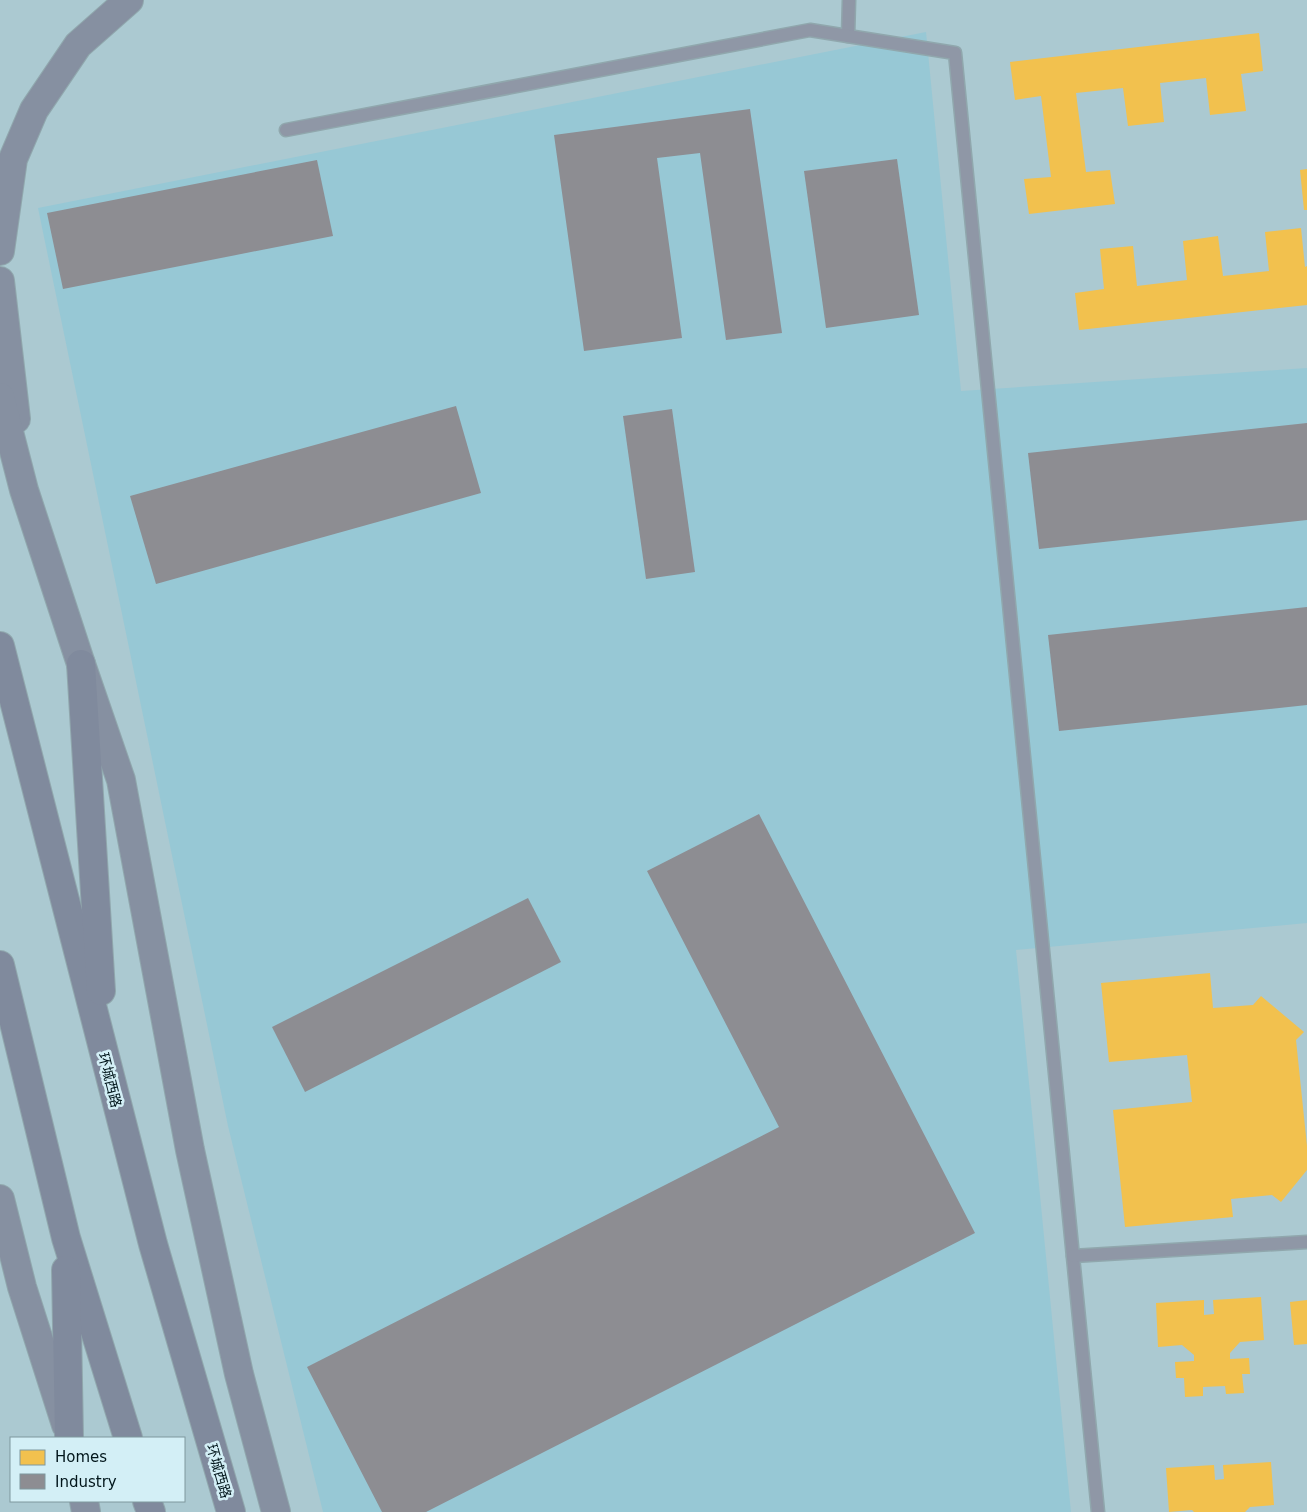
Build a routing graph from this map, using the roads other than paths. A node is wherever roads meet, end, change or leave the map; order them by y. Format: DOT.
graph roads {
  1 [pos="129,0"];
  2 [pos="849,0"];
  3 [pos="848,36"];
  4 [pos="286,130"];
  5 [pos="0,251"];
  6 [pos="0,281"];
  7 [pos="0,397"];
  8 [pos="24,490"];
  9 [pos="0,646"];
  10 [pos="81,664"];
  11 [pos="0,965"];
  12 [pos="105,1062"];
  13 [pos="0,1198"];
  14 [pos="66,1238"];
  15 [pos="1307,1242"];
  16 [pos="1073,1256"];
  17 [pos="69,1437"];
  18 [pos="128,1437"];
  19 [pos="231,1512"];
  20 [pos="276,1512"];
  21 [pos="1098,1512"];
  1 -- 5 [label="main road"];
  2 -- 3 [label="lane"];
  3 -- 4 [label="lane"];
  3 -- 16 [label="lane"];
  6 -- 8 [label="main road"];
  7 -- 8 [label="main road"];
  8 -- 10 [label="main road"];
  9 -- 12 [label="highway, 环城西路"];
  10 -- 12 [label="highway"];
  10 -- 20 [label="main road"];
  11 -- 14 [label="highway"];
  12 -- 19 [label="highway, 环城西路"];
  13 -- 17 [label="main road"];
  14 -- 17 [label="highway"];
  14 -- 18 [label="highway"];
  15 -- 16 [label="lane"];
  16 -- 21 [label="lane"];
}
